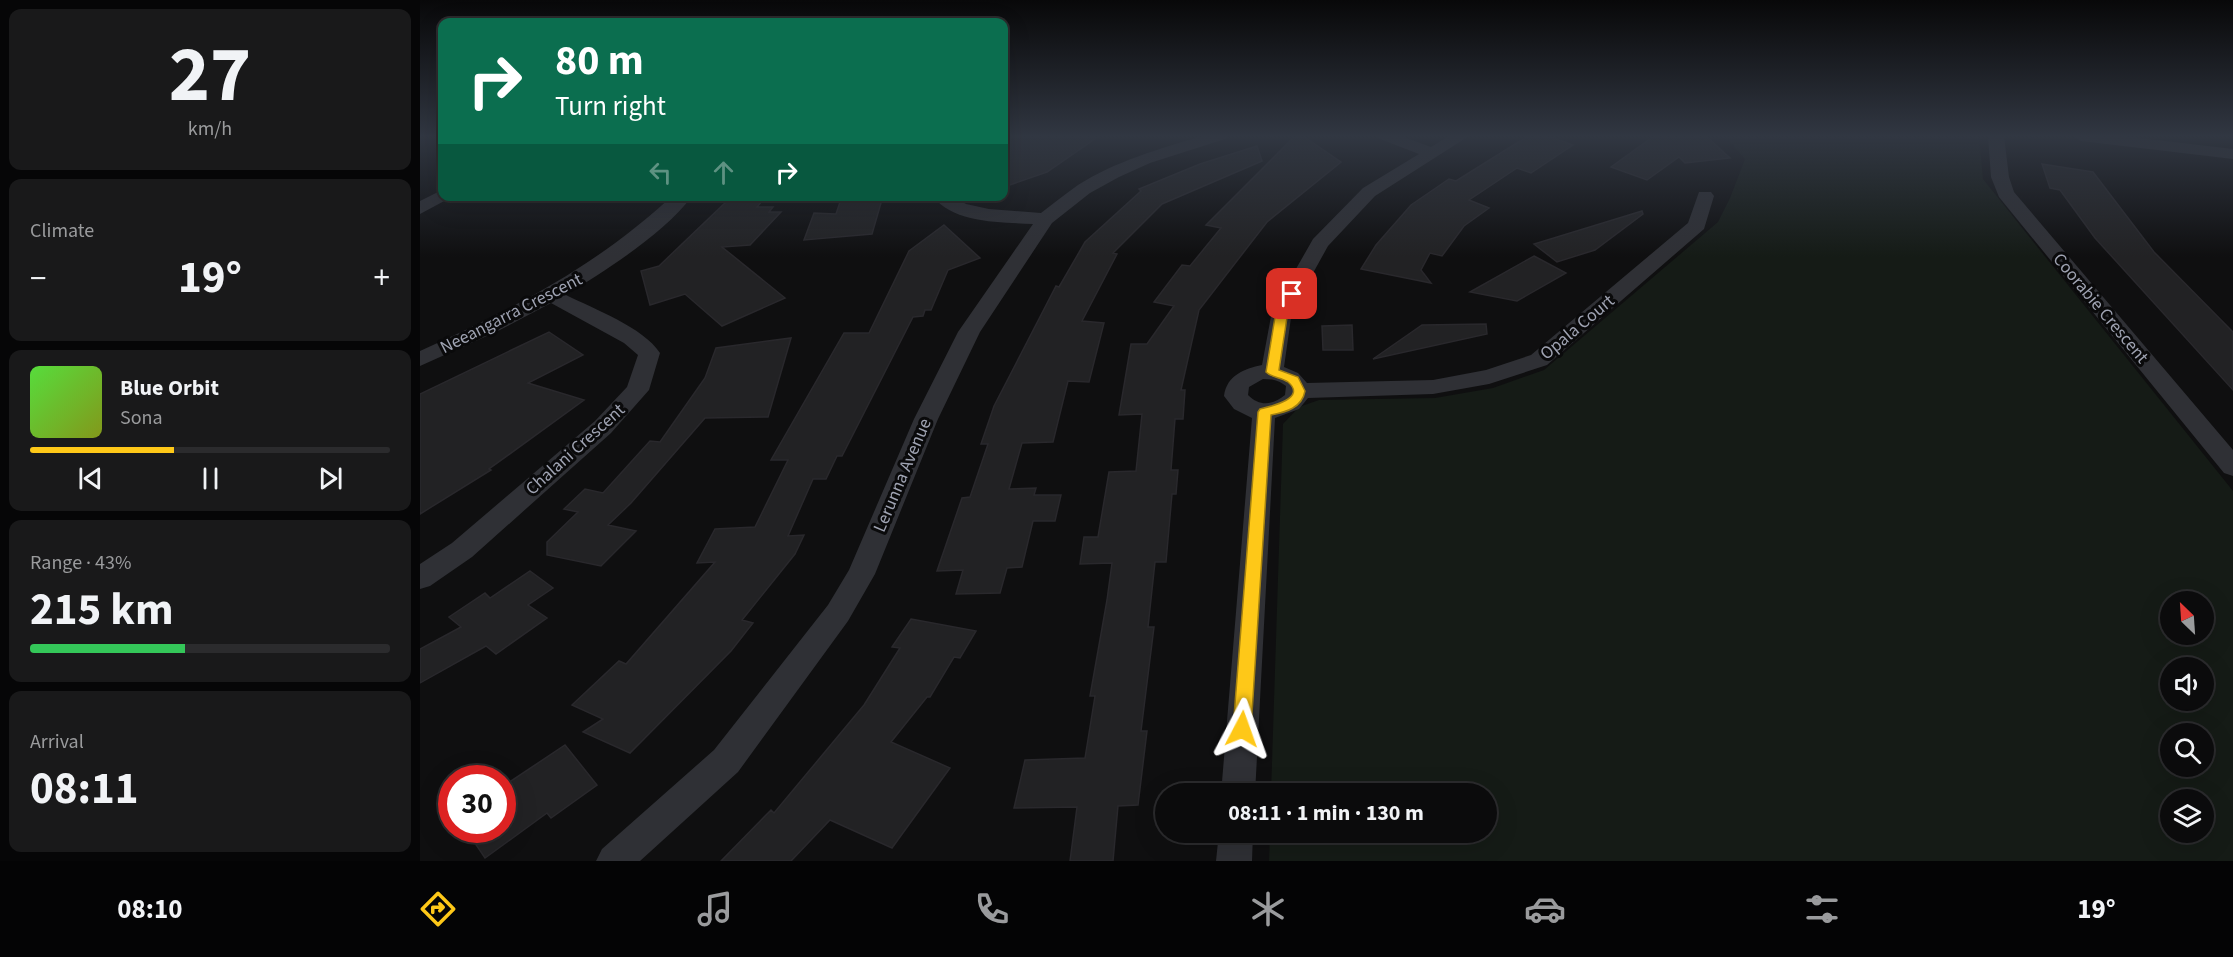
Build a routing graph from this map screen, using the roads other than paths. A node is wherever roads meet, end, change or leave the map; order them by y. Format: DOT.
graph roads {
  1 [pos="1107,176"];
  2 [pos="1394,176"];
  3 [pos="2000,176"];
  4 [pos="1705,196"];
  5 [pos="438,198"];
  6 [pos="678,201"];
  7 [pos="944,201"];
  8 [pos="420,209"];
  9 [pos="1045,219"];
  10 [pos="553,296"];
  11 [pos="420,358"];
  12 [pos="1272,372"];
  13 [pos="1299,391"];
  14 [pos="1264,412"];
  15 [pos="2232,465"];
  16 [pos="420,578"];
  17 [pos="1239,783"];
  18 [pos="1235,843"];
  19 [pos="614,861"];
  20 [pos="1234,861"];
  1 -- 9 [label="street, Lerunna Avenue"];
  2 -- 12 [label="street"];
  3 -- 15 [label="street, Coorabie Crescent"];
  4 -- 13 [label="street, Opala Court"];
  5 -- 8 [label="street"];
  6 -- 10 [label="street, Neeangarra Crescent"];
  7 -- 9 [label="street"];
  9 -- 19 [label="street, Lerunna Avenue"];
  10 -- 11 [label="street, Neeangarra Crescent"];
  10 -- 16 [label="street, Chalani Crescent"];
  12 -- 13 [label="street"];
  12 -- 14 [label="street"];
  13 -- 14 [label="street"];
  14 -- 17 [label="street"];
  18 -- 20 [label="street"];
}
